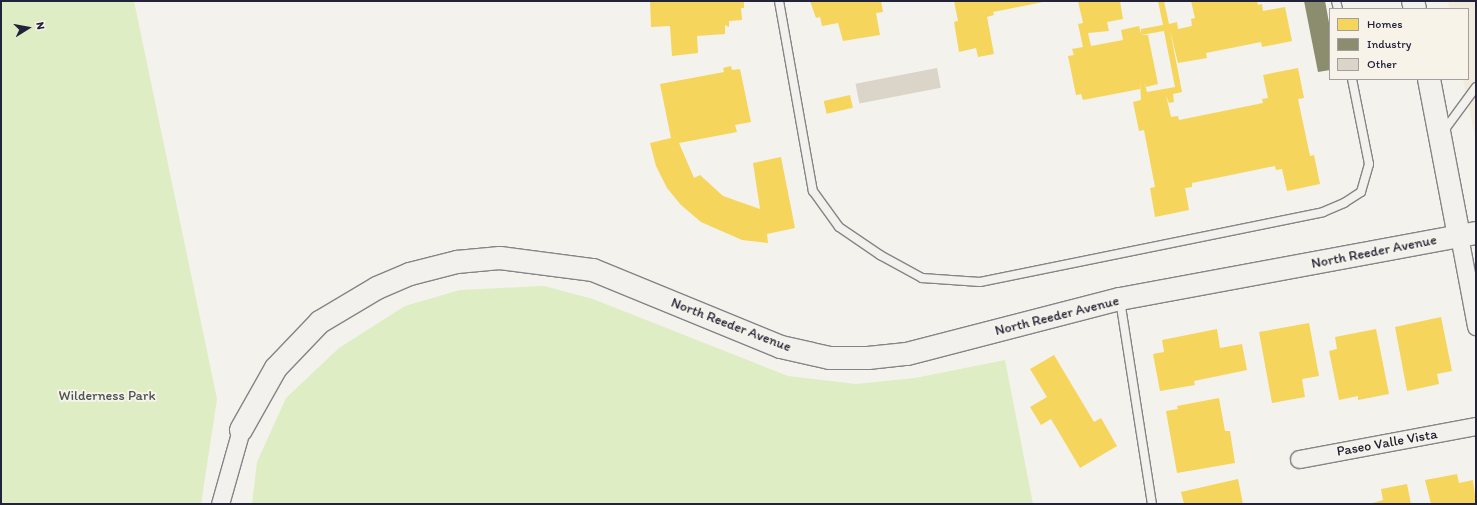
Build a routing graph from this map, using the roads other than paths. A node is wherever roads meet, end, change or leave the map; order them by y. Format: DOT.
graph roads {
  1 [pos="779,1"];
  2 [pos="1352,80"];
  3 [pos="1429,80"];
  4 [pos="1476,87"];
  5 [pos="1440,136"];
  6 [pos="1467,234"];
  7 [pos="1120,299"];
  8 [pos="1476,326"];
  9 [pos="1476,426"];
  10 [pos="241,430"];
  11 [pos="1298,459"];
  12 [pos="220,504"];
  13 [pos="1152,504"];
  1 -- 2 [label="lane"];
  3 -- 5 [label="street"];
  4 -- 5 [label="lane"];
  5 -- 6 [label="street"];
  6 -- 7 [label="street, North Reeder Avenue"];
  6 -- 8 [label="street"];
  7 -- 10 [label="street, North Reeder Avenue"];
  7 -- 13 [label="lane"];
  9 -- 11 [label="street, Paseo Valle Vista"];
  10 -- 12 [label="street"];
}
